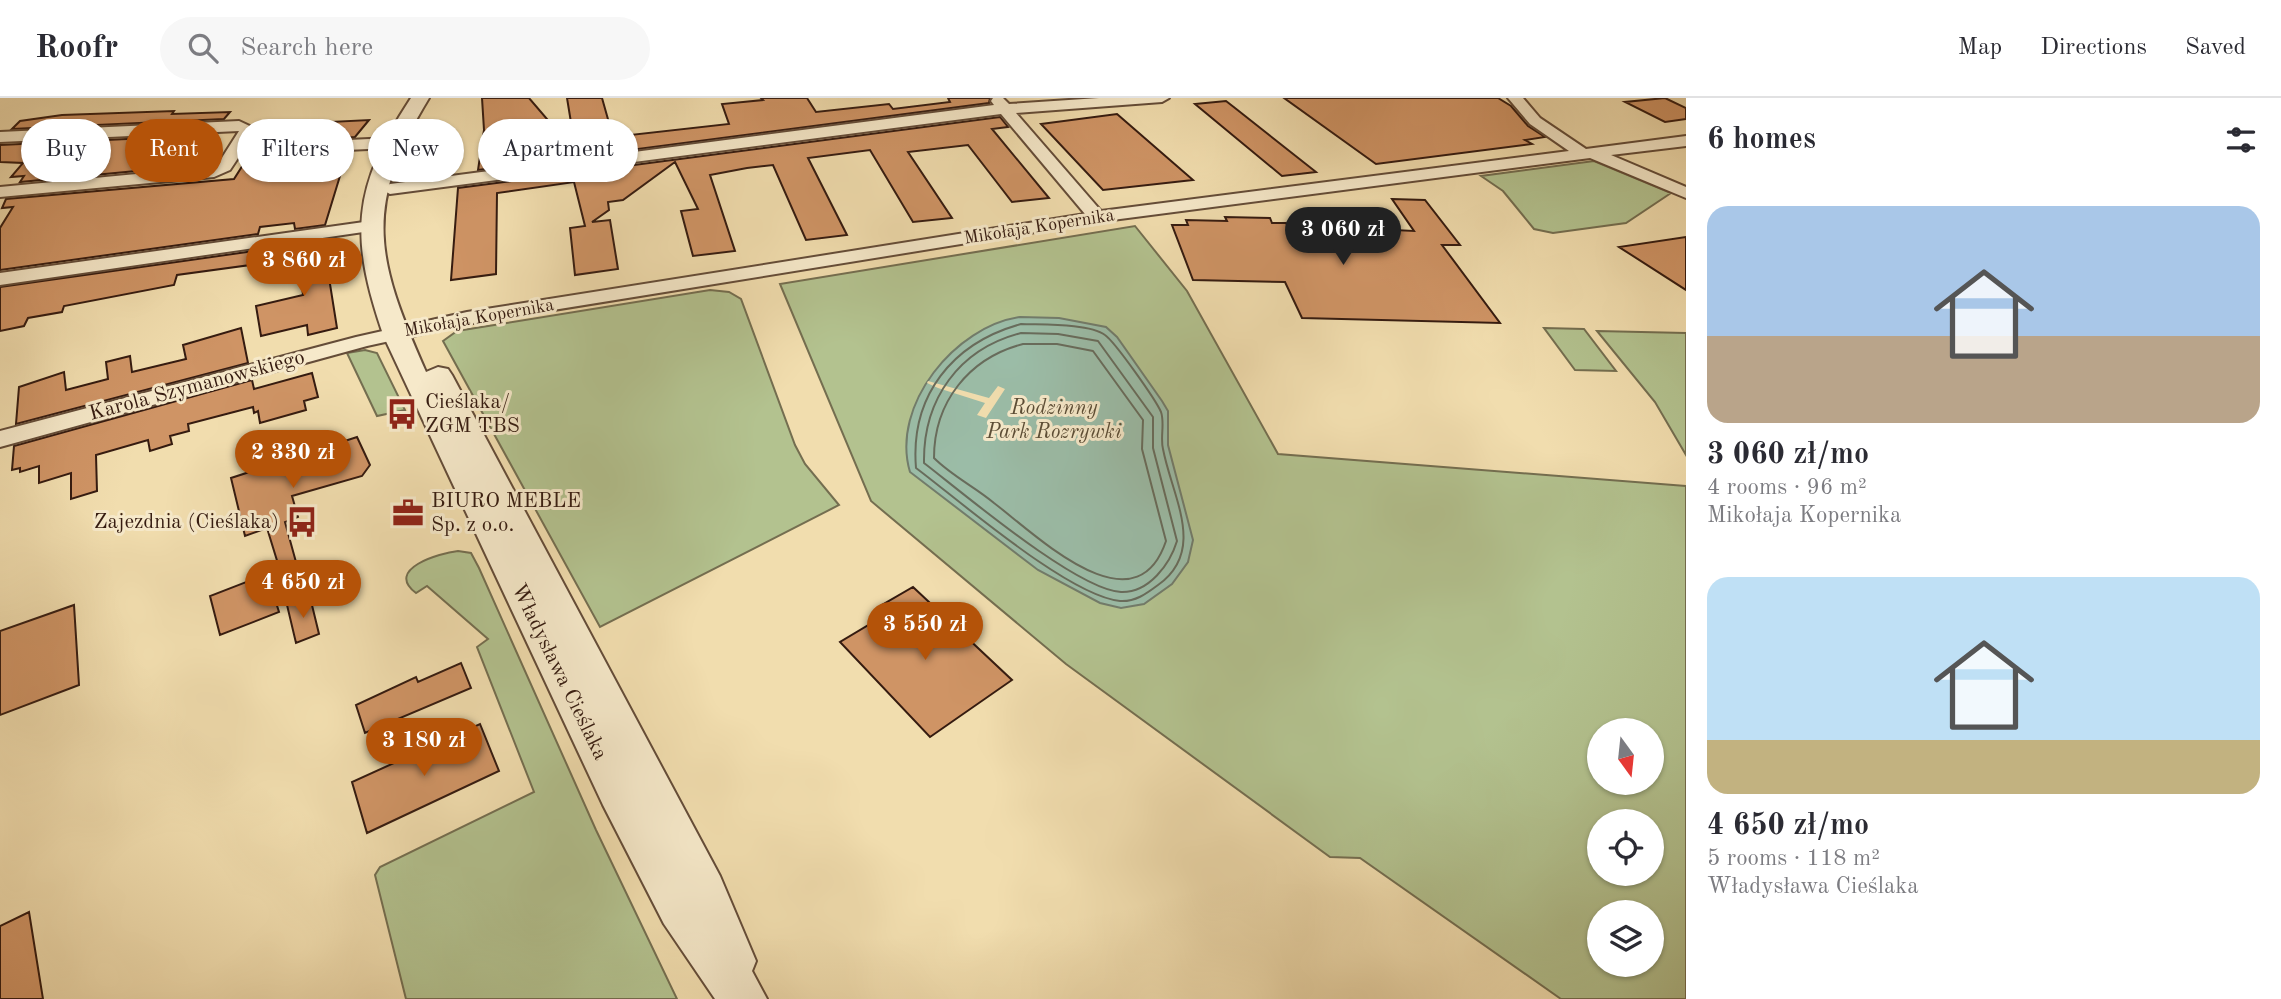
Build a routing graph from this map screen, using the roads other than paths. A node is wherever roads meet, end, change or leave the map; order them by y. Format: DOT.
graph roads {
  1 [pos="420,98"];
  2 [pos="433,98"];
  3 [pos="1162,98"];
  4 [pos="1515,98"];
  5 [pos="1000,104"];
  6 [pos="406,119"];
  7 [pos="0,137"];
  8 [pos="1686,141"];
  9 [pos="368,144"];
  10 [pos="235,150"];
  11 [pos="1587,154"];
  12 [pos="376,182"];
  13 [pos="390,189"];
  14 [pos="0,192"];
  15 [pos="1686,193"];
  16 [pos="1097,217"];
  17 [pos="371,226"];
  18 [pos="0,279"];
  19 [pos="405,331"];
  20 [pos="0,439"];
  21 [pos="746,999"];
  1 -- 6 [label="street"];
  2 -- 13 [label="street"];
  3 -- 5 [label="street"];
  4 -- 11 [label="street"];
  5 -- 13 [label="street"];
  5 -- 16 [label="street"];
  7 -- 10 [label="street"];
  8 -- 11 [label="street, Mikołaja Kopernika"];
  9 -- 10 [label="street"];
  10 -- 14 [label="street"];
  11 -- 15 [label="street"];
  11 -- 16 [label="street, Mikołaja Kopernika"];
  12 -- 17 [label="street"];
  13 -- 19 [label="street"];
  16 -- 19 [label="street, Mikołaja Kopernika"];
  17 -- 18 [label="street"];
  17 -- 19 [label="street"];
  19 -- 20 [label="street, Karola Szymanowskiego"];
  19 -- 21 [label="street, Władysława Cieślaka"];
}
